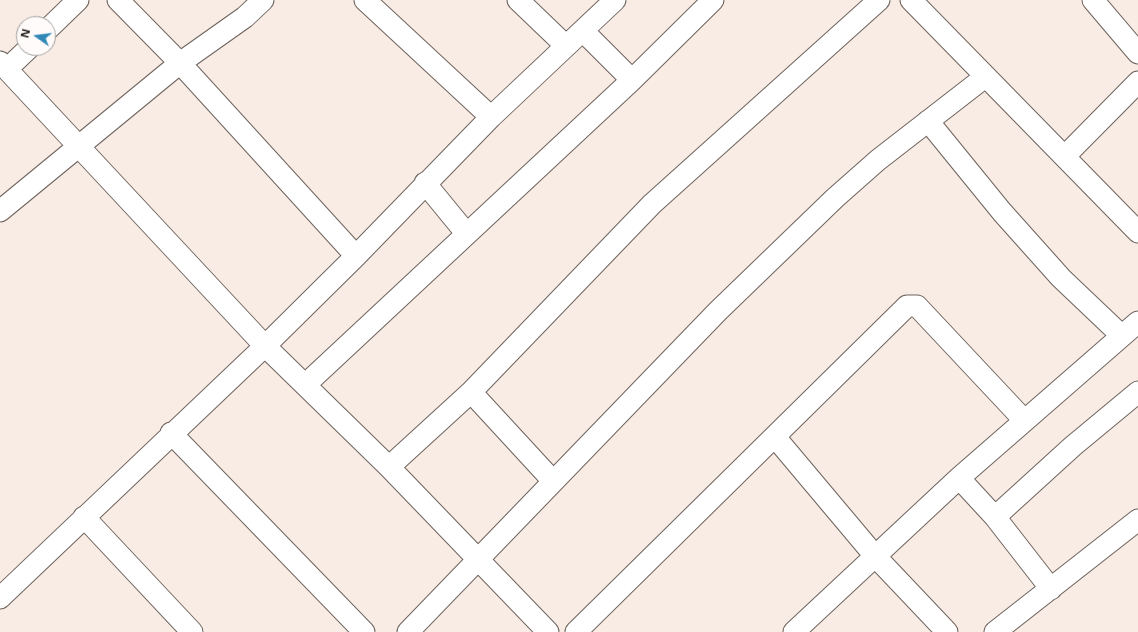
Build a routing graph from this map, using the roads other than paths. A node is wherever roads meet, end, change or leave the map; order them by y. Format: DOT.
graph roads {
  1 [pos="78,0"];
  2 [pos="118,0"];
  3 [pos="262,0"];
  4 [pos="365,0"];
  5 [pos="518,0"];
  6 [pos="615,0"];
  7 [pos="713,0"];
  8 [pos="879,0"];
  9 [pos="911,0"];
  10 [pos="1093,0"];
  11 [pos="56,21"];
  12 [pos="583,31"];
  13 [pos="566,46"];
  14 [pos="1138,53"];
  15 [pos="17,56"];
  16 [pos="180,63"];
  17 [pos="3,65"];
  18 [pos="985,77"];
  19 [pos="632,80"];
  20 [pos="1138,82"];
  21 [pos="491,117"];
  22 [pos="928,121"];
  23 [pos="79,148"];
  24 [pos="1065,156"];
  25 [pos="425,183"];
  26 [pos="0,211"];
  27 [pos="1138,232"];
  28 [pos="466,233"];
  29 [pos="356,256"];
  30 [pos="1138,322"];
  31 [pos="1122,336"];
  32 [pos="264,346"];
  33 [pos="305,385"];
  34 [pos="471,392"];
  35 [pos="1138,392"];
  36 [pos="1024,420"];
  37 [pos="171,433"];
  38 [pos="774,437"];
  39 [pos="389,467"];
  40 [pos="959,478"];
  41 [pos="553,481"];
  42 [pos="84,517"];
  43 [pos="995,517"];
  44 [pos="1134,531"];
  45 [pos="875,556"];
  46 [pos="478,558"];
  47 [pos="1051,589"];
  48 [pos="2,590"];
  49 [pos="192,632"];
  50 [pos="364,632"];
  51 [pos="408,632"];
  52 [pos="548,632"];
  53 [pos="576,632"];
  54 [pos="794,632"];
  55 [pos="947,632"];
  56 [pos="995,632"];
  1 -- 11 [label="street"];
  2 -- 16 [label="street"];
  3 -- 16 [label="street"];
  4 -- 21 [label="street"];
  5 -- 13 [label="street"];
  6 -- 12 [label="street"];
  7 -- 19 [label="street"];
  8 -- 34 [label="street"];
  9 -- 18 [label="street"];
  10 -- 14 [label="street"];
  12 -- 13 [label="street"];
  12 -- 19 [label="street"];
  13 -- 21 [label="street"];
  15 -- 17 [label="street"];
  16 -- 23 [label="street"];
  16 -- 29 [label="street"];
  17 -- 23 [label="street"];
  18 -- 22 [label="street"];
  18 -- 24 [label="street"];
  19 -- 28 [label="street"];
  20 -- 24 [label="street"];
  21 -- 25 [label="street"];
  22 -- 31 [label="street"];
  22 -- 41 [label="street"];
  23 -- 26 [label="street"];
  23 -- 32 [label="street"];
  24 -- 27 [label="street"];
  25 -- 28 [label="street"];
  25 -- 29 [label="street"];
  28 -- 33 [label="street"];
  29 -- 32 [label="street"];
  30 -- 31 [label="street"];
  31 -- 36 [label="street"];
  32 -- 33 [label="street"];
  32 -- 37 [label="street"];
  33 -- 39 [label="street"];
  34 -- 39 [label="street"];
  34 -- 41 [label="street"];
  35 -- 43 [label="street"];
  36 -- 38 [label="street"];
  36 -- 40 [label="street"];
  37 -- 42 [label="street"];
  37 -- 50 [label="street"];
  38 -- 45 [label="street"];
  38 -- 53 [label="street"];
  39 -- 46 [label="street"];
  40 -- 43 [label="street"];
  40 -- 45 [label="street"];
  41 -- 46 [label="street"];
  42 -- 48 [label="street"];
  42 -- 49 [label="street"];
  43 -- 47 [label="street"];
  44 -- 47 [label="street"];
  45 -- 54 [label="street"];
  45 -- 55 [label="street"];
  46 -- 51 [label="street"];
  46 -- 52 [label="street"];
  47 -- 56 [label="street"];
}
